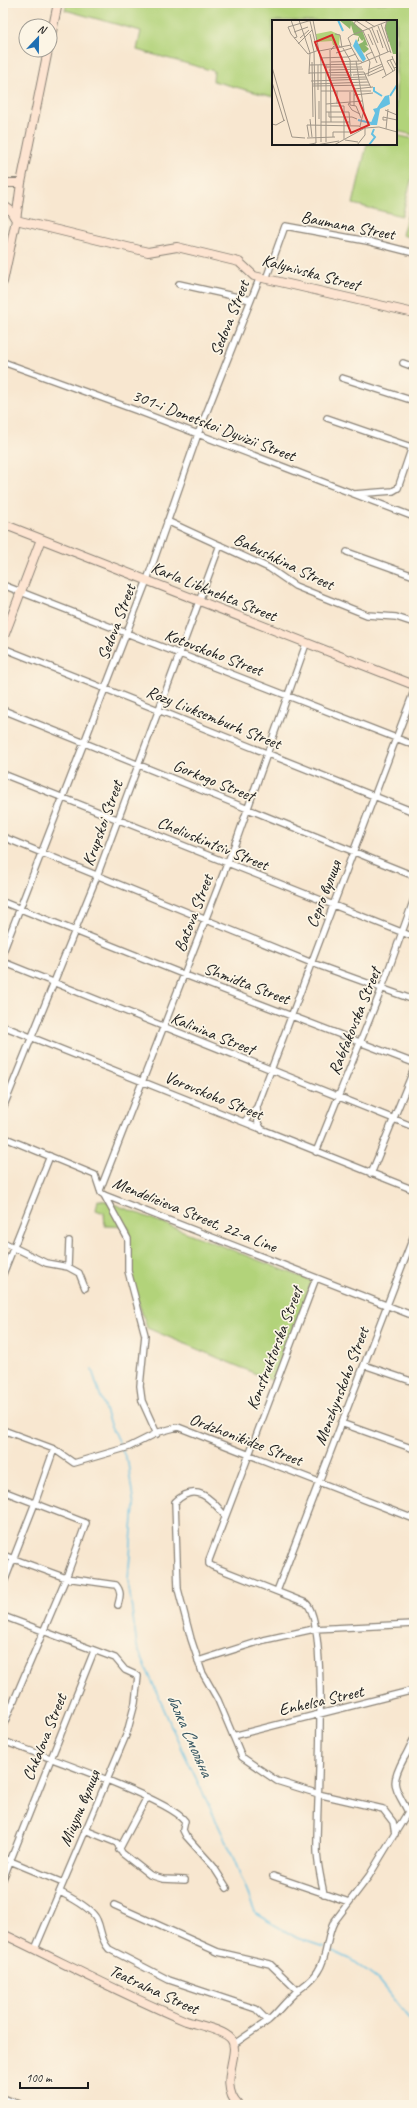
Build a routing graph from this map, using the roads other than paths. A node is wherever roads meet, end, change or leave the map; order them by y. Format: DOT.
graph roads {
  1 [pos="58,3"];
  2 [pos="55,18"];
  3 [pos="46,58"];
  4 [pos="3,183"];
  5 [pos="21,183"];
  6 [pos="3,205"];
  7 [pos="16,220"];
  8 [pos="414,253"];
  9 [pos="263,278"];
  10 [pos="3,282"];
  11 [pos="179,284"];
  12 [pos="251,300"];
  13 [pos="414,313"];
  14 [pos="3,362"];
  15 [pos="403,364"];
  16 [pos="414,367"];
  17 [pos="342,378"];
  18 [pos="414,401"];
  19 [pos="327,418"];
  20 [pos="198,434"];
  21 [pos="414,441"];
  22 [pos="413,448"];
  23 [pos="352,494"];
  24 [pos="414,517"];
  25 [pos="167,521"];
  26 [pos="3,524"];
  27 [pos="40,539"];
  28 [pos="220,545"];
  29 [pos="347,552"];
  30 [pos="414,576"];
  31 [pos="147,580"];
  32 [pos="3,585"];
  33 [pos="21,592"];
  34 [pos="200,600"];
  35 [pos="414,623"];
  36 [pos="127,633"];
  37 [pos="3,639"];
  38 [pos="306,644"];
  39 [pos="3,648"];
  40 [pos="180,654"];
  41 [pos="414,685"];
  42 [pos="105,689"];
  43 [pos="414,691"];
  44 [pos="288,696"];
  45 [pos="3,710"];
  46 [pos="159,710"];
  47 [pos="396,738"];
  48 [pos="84,743"];
  49 [pos="414,745"];
  50 [pos="267,754"];
  51 [pos="139,765"];
  52 [pos="3,774"];
  53 [pos="375,796"];
  54 [pos="63,798"];
  55 [pos="248,809"];
  56 [pos="414,812"];
  57 [pos="118,820"];
  58 [pos="3,837"];
  59 [pos="42,852"];
  60 [pos="354,852"];
  61 [pos="227,864"];
  62 [pos="98,876"];
  63 [pos="414,876"];
  64 [pos="414,899"];
  65 [pos="3,902"];
  66 [pos="334,906"];
  67 [pos="20,908"];
  68 [pos="206,919"];
  69 [pos="75,931"];
  70 [pos="403,932"];
  71 [pos="414,937"];
  72 [pos="3,952"];
  73 [pos="3,962"];
  74 [pos="312,963"];
  75 [pos="185,975"];
  76 [pos="54,983"];
  77 [pos="382,988"];
  78 [pos="414,1000"];
  79 [pos="292,1016"];
  80 [pos="3,1026"];
  81 [pos="164,1028"];
  82 [pos="32,1038"];
  83 [pos="361,1042"];
  84 [pos="414,1063"];
  85 [pos="414,1069"];
  86 [pos="271,1071"];
  87 [pos="143,1081"];
  88 [pos="338,1097"];
  89 [pos="257,1107"];
  90 [pos="3,1108"];
  91 [pos="394,1118"];
  92 [pos="244,1122"];
  93 [pos="414,1127"];
  94 [pos="262,1130"];
  95 [pos="3,1137"];
  96 [pos="316,1152"];
  97 [pos="50,1156"];
  98 [pos="371,1174"];
  99 [pos="414,1190"];
  100 [pos="102,1192"];
  101 [pos="414,1235"];
  102 [pos="69,1241"];
  103 [pos="3,1242"];
  104 [pos="14,1246"];
  105 [pos="411,1251"];
  106 [pos="68,1267"];
  107 [pos="3,1274"];
  108 [pos="316,1278"];
  109 [pos="85,1288"];
  110 [pos="387,1305"];
  111 [pos="414,1316"];
  112 [pos="364,1365"];
  113 [pos="414,1382"];
  114 [pos="341,1423"];
  115 [pos="3,1430"];
  116 [pos="157,1434"];
  117 [pos="54,1449"];
  118 [pos="414,1449"];
  119 [pos="247,1455"];
  120 [pos="318,1482"];
  121 [pos="3,1491"];
  122 [pos="35,1503"];
  123 [pos="225,1516"];
  124 [pos="414,1519"];
  125 [pos="3,1555"];
  126 [pos="14,1559"];
  127 [pos="66,1578"];
  128 [pos="3,1585"];
  129 [pos="277,1591"];
  130 [pos="118,1606"];
  131 [pos="3,1616"];
  132 [pos="414,1624"];
  133 [pos="316,1629"];
  134 [pos="43,1631"];
  135 [pos="94,1651"];
  136 [pos="198,1661"];
  137 [pos="414,1690"];
  138 [pos="319,1714"];
  139 [pos="3,1726"];
  140 [pos="234,1736"];
  141 [pos="414,1739"];
  142 [pos="3,1741"];
  143 [pos="51,1760"];
  144 [pos="106,1780"];
  145 [pos="318,1794"];
  146 [pos="147,1797"];
  147 [pos="414,1802"];
  148 [pos="408,1812"];
  149 [pos="85,1830"];
  150 [pos="395,1834"];
  151 [pos="119,1850"];
  152 [pos="3,1858"];
  153 [pos="10,1861"];
  154 [pos="273,1876"];
  155 [pos="3,1879"];
  156 [pos="185,1880"];
  157 [pos="63,1883"];
  158 [pos="227,1888"];
  159 [pos="60,1892"];
  160 [pos="324,1894"];
  161 [pos="349,1902"];
  162 [pos="114,1905"];
  163 [pos="3,1934"];
  164 [pos="35,1949"];
  165 [pos="298,1991"];
  166 [pos="268,2020"];
  167 [pos="234,2045"];
  168 [pos="3,2098"];
  169 [pos="21,2105"];
  170 [pos="238,2105"];
  1 -- 2 [label="street"];
  3 -- 5 [label="street"];
  4 -- 5 [label="street"];
  5 -- 7 [label="street"];
  6 -- 7 [label="street"];
  7 -- 9 [label="street, Kalynivska Street"];
  7 -- 10 [label="street"];
  8 -- 9 [label="street, Baumana Street"];
  9 -- 12 [label="street, Sedova Street"];
  9 -- 13 [label="street, Kalynivska Street"];
  11 -- 12 [label="street"];
  12 -- 20 [label="street, Sedova Street"];
  14 -- 20 [label="street, 301-i Donetskoi Dyvizii Street"];
  15 -- 16 [label="street"];
  17 -- 18 [label="street"];
  19 -- 22 [label="street"];
  20 -- 23 [label="street, 301-i Donetskoi Dyvizii Street"];
  20 -- 25 [label="street, Sedova Street"];
  21 -- 22 [label="street"];
  22 -- 23 [label="street"];
  23 -- 24 [label="street, 301-i Donetskoi Dyvizii Street"];
  25 -- 28 [label="street, Babushkina Street"];
  25 -- 31 [label="street, Sedova Street"];
  26 -- 27 [label="street, Karla Libknehta Street"];
  27 -- 31 [label="street, Karla Libknehta Street"];
  27 -- 33 [label="street"];
  28 -- 34 [label="street, Krupskoi Street"];
  28 -- 35 [label="street, Babushkina Street"];
  29 -- 30 [label="street"];
  31 -- 34 [label="street, Karla Libknehta Street"];
  31 -- 36 [label="street, Sedova Street"];
  32 -- 33 [label="street, Kotovskoho Street"];
  33 -- 36 [label="street, Kotovskoho Street"];
  33 -- 37 [label="street"];
  34 -- 38 [label="street, Karla Libknehta Street"];
  34 -- 40 [label="street, Krupskoi Street"];
  36 -- 40 [label="street, Kotovskoho Street"];
  36 -- 42 [label="street, Sedova Street"];
  38 -- 41 [label="street, Karla Libknehta Street"];
  38 -- 44 [label="street, Batova Street"];
  39 -- 42 [label="street, Rozy Liuksemburh Street"];
  40 -- 44 [label="street, Kotovskoho Street"];
  40 -- 46 [label="street, Krupskoi Street"];
  42 -- 46 [label="street, Rozy Liuksemburh Street"];
  42 -- 48 [label="street, Sedova Street"];
  43 -- 47 [label="street, Серго вулиця"];
  44 -- 47 [label="street, Kotovskoho Street"];
  44 -- 50 [label="street, Batova Street"];
  45 -- 48 [label="street, Gorkogo Street"];
  46 -- 50 [label="street, Rozy Liuksemburh Street"];
  46 -- 51 [label="street, Krupskoi Street"];
  47 -- 49 [label="street, Kotovskoho Street"];
  47 -- 53 [label="street, Серго вулиця"];
  48 -- 51 [label="street, Gorkogo Street"];
  48 -- 54 [label="street, Sedova Street"];
  50 -- 53 [label="street, Rozy Liuksemburh Street"];
  50 -- 55 [label="street, Batova Street"];
  51 -- 55 [label="street, Gorkogo Street"];
  51 -- 57 [label="street, Krupskoi Street"];
  52 -- 54 [label="street, Cheliuskintsiv Street"];
  53 -- 56 [label="street, Rozy Liuksemburh Street"];
  53 -- 60 [label="street, Серго вулиця"];
  54 -- 57 [label="street, Cheliuskintsiv Street"];
  54 -- 59 [label="street, Sedova Street"];
  55 -- 60 [label="street, Gorkogo Street"];
  55 -- 61 [label="street, Batova Street"];
  57 -- 61 [label="street, Cheliuskintsiv Street"];
  57 -- 62 [label="street, Krupskoi Street"];
  58 -- 59 [label="street"];
  59 -- 62 [label="street"];
  59 -- 67 [label="street, Sedova Street"];
  60 -- 63 [label="street, Gorkogo Street"];
  60 -- 66 [label="street, Серго вулиця"];
  61 -- 66 [label="street, Cheliuskintsiv Street"];
  61 -- 68 [label="street, Batova Street"];
  62 -- 68 [label="street"];
  62 -- 69 [label="street, Krupskoi Street"];
  64 -- 70 [label="street, Rabfakovska Street"];
  65 -- 67 [label="street, Shmidta Street"];
  66 -- 70 [label="street, Cheliuskintsiv Street"];
  66 -- 74 [label="street, Серго вулиця"];
  67 -- 69 [label="street, Shmidta Street"];
  67 -- 72 [label="street, Sedova Street"];
  68 -- 74 [label="street"];
  68 -- 75 [label="street, Batova Street"];
  69 -- 75 [label="street, Shmidta Street"];
  69 -- 76 [label="street, Krupskoi Street"];
  70 -- 71 [label="street, Cheliuskintsiv Street"];
  70 -- 77 [label="street, Rabfakovska Street"];
  73 -- 76 [label="street, Kalinina Street"];
  74 -- 77 [label="street"];
  74 -- 79 [label="street, Серго вулиця"];
  75 -- 79 [label="street, Shmidta Street"];
  75 -- 81 [label="street, Batova Street"];
  76 -- 81 [label="street, Kalinina Street"];
  76 -- 82 [label="street, Krupskoi Street"];
  77 -- 78 [label="street"];
  77 -- 83 [label="street, Rabfakovska Street"];
  79 -- 83 [label="street, Shmidta Street"];
  79 -- 86 [label="street, Серго вулиця"];
  80 -- 82 [label="street, Vorovskoho Street"];
  81 -- 86 [label="street, Kalinina Street"];
  81 -- 87 [label="street, Batova Street"];
  82 -- 87 [label="street, Vorovskoho Street"];
  82 -- 90 [label="street, Krupskoi Street"];
  83 -- 84 [label="street, Shmidta Street"];
  83 -- 88 [label="street, Rabfakovska Street"];
  85 -- 91 [label="street"];
  86 -- 88 [label="street, Kalinina Street"];
  86 -- 89 [label="street, Серго вулиця"];
  87 -- 92 [label="street, Vorovskoho Street"];
  87 -- 100 [label="street, Batova Street"];
  88 -- 91 [label="street, Kalinina Street"];
  88 -- 96 [label="street, Rabfakovska Street"];
  89 -- 92 [label="street, Серго вулиця"];
  89 -- 94 [label="street, Серго вулиця"];
  91 -- 93 [label="street, Kalinina Street"];
  91 -- 98 [label="street"];
  92 -- 94 [label="street, Vorovskoho Street"];
  94 -- 96 [label="street, Vorovskoho Street"];
  95 -- 97 [label="street, Mendelieieva Street, 22-a Line"];
  96 -- 98 [label="street, Vorovskoho Street"];
  97 -- 100 [label="street, Mendelieieva Street, 22-a Line"];
  97 -- 104 [label="street"];
  98 -- 99 [label="street, Vorovskoho Street"];
  100 -- 108 [label="street, Mendelieieva Street, 22-a Line"];
  100 -- 116 [label="street"];
  101 -- 105 [label="street, Menzhynskoho Street"];
  102 -- 106 [label="street"];
  103 -- 104 [label="street"];
  104 -- 106 [label="street"];
  104 -- 107 [label="street"];
  105 -- 110 [label="street, Menzhynskoho Street"];
  106 -- 109 [label="street"];
  108 -- 110 [label="street, Mendelieieva Street, 22-a Line"];
  108 -- 119 [label="street, Konstruktorska Street"];
  110 -- 111 [label="street, Mendelieieva Street, 22-a Line"];
  110 -- 112 [label="street, Menzhynskoho Street"];
  112 -- 113 [label="street"];
  112 -- 114 [label="street, Menzhynskoho Street"];
  114 -- 118 [label="street"];
  114 -- 120 [label="street, Menzhynskoho Street"];
  115 -- 117 [label="street, Ordzhonikidze Street"];
  116 -- 117 [label="street, Ordzhonikidze Street"];
  116 -- 119 [label="street, Ordzhonikidze Street"];
  117 -- 122 [label="street"];
  119 -- 120 [label="street, Ordzhonikidze Street"];
  119 -- 123 [label="street, Konstruktorska Street"];
  120 -- 124 [label="street, Ordzhonikidze Street"];
  120 -- 129 [label="street, Menzhynskoho Street"];
  121 -- 122 [label="street"];
  122 -- 126 [label="street"];
  122 -- 127 [label="street"];
  123 -- 129 [label="street, Konstruktorska Street"];
  123 -- 136 [label="street"];
  125 -- 126 [label="street"];
  126 -- 127 [label="street"];
  126 -- 128 [label="street"];
  127 -- 130 [label="street"];
  127 -- 134 [label="street"];
  129 -- 133 [label="street"];
  131 -- 134 [label="street"];
  132 -- 133 [label="street"];
  133 -- 136 [label="street"];
  133 -- 138 [label="street"];
  134 -- 135 [label="street"];
  134 -- 139 [label="street"];
  135 -- 143 [label="street, Chkalova Street"];
  135 -- 144 [label="street, Міцули вулиця"];
  136 -- 140 [label="street"];
  137 -- 138 [label="street, Enhelsa Street"];
  138 -- 140 [label="street, Enhelsa Street"];
  138 -- 145 [label="street"];
  140 -- 145 [label="street"];
  141 -- 148 [label="street"];
  142 -- 143 [label="street"];
  143 -- 144 [label="street"];
  143 -- 153 [label="street, Chkalova Street"];
  144 -- 146 [label="street"];
  144 -- 149 [label="street, Міцули вулиця"];
  145 -- 150 [label="street"];
  145 -- 160 [label="street"];
  146 -- 151 [label="street"];
  146 -- 158 [label="street"];
  147 -- 148 [label="street"];
  148 -- 150 [label="street"];
  149 -- 151 [label="street"];
  149 -- 157 [label="street, Міцули вулиця"];
  150 -- 161 [label="street"];
  151 -- 156 [label="street"];
  152 -- 153 [label="street"];
  153 -- 155 [label="street, Chkalova Street"];
  153 -- 157 [label="street"];
  154 -- 160 [label="street"];
  157 -- 159 [label="street, Міцули вулиця"];
  159 -- 164 [label="street, Міцули вулиця"];
  159 -- 166 [label="street"];
  160 -- 161 [label="street"];
  161 -- 165 [label="street"];
  162 -- 165 [label="street"];
  163 -- 164 [label="street, Teatralna Street"];
  164 -- 167 [label="street, Teatralna Street"];
  165 -- 166 [label="street"];
  166 -- 167 [label="street"];
  167 -- 170 [label="street"];
  168 -- 169 [label="street"];
}
